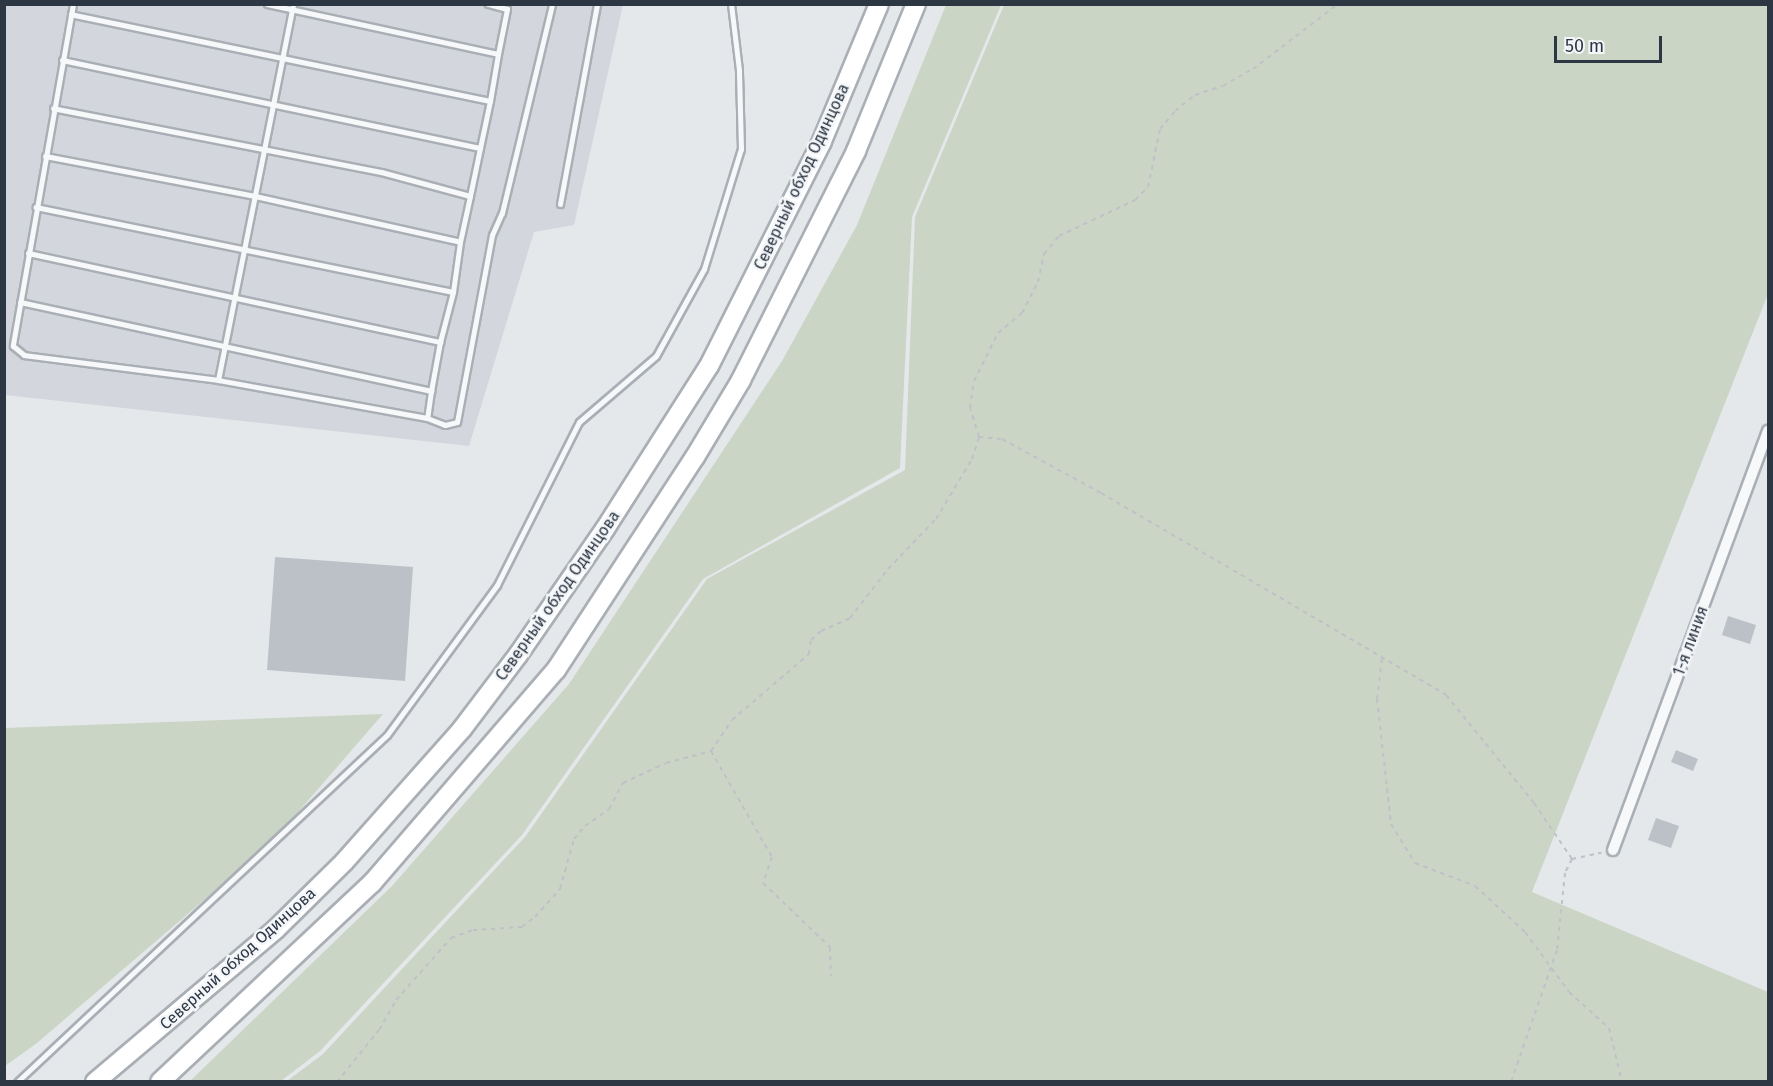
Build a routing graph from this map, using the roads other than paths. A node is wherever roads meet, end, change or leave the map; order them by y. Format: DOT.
graph roads {
  1 [pos="72,4"];
  2 [pos="267,4"];
  3 [pos="488,4"];
  4 [pos="552,4"];
  5 [pos="597,4"];
  6 [pos="730,4"];
  7 [pos="879,4"];
  8 [pos="916,4"];
  9 [pos="293,7"];
  10 [pos="507,7"];
  11 [pos="70,14"];
  12 [pos="498,54"];
  13 [pos="283,57"];
  14 [pos="62,60"];
  15 [pos="490,101"];
  16 [pos="274,103"];
  17 [pos="53,108"];
  18 [pos="480,148"];
  19 [pos="264,152"];
  20 [pos="45,156"];
  21 [pos="255,196"];
  22 [pos="470,196"];
  23 [pos="560,204"];
  24 [pos="36,207"];
  25 [pos="460,242"];
  26 [pos="245,247"];
  27 [pos="28,253"];
  28 [pos="453,291"];
  29 [pos="235,298"];
  30 [pos="20,302"];
  31 [pos="440,342"];
  32 [pos="225,348"];
  33 [pos="218,380"];
  34 [pos="431,391"];
  35 [pos="426,418"];
  36 [pos="1768,431"];
  37 [pos="1613,850"];
  38 [pos="17,1082"];
  39 [pos="94,1082"];
  40 [pos="160,1082"];
  1 -- 11 [label="lane"];
  2 -- 9 [label="lane"];
  3 -- 10 [label="lane"];
  4 -- 35 [label="lane"];
  5 -- 23 [label="lane"];
  6 -- 38 [label="lane"];
  7 -- 39 [label="highway, Северный обход Одинцова"];
  8 -- 40 [label="highway"];
  9 -- 12 [label="lane"];
  9 -- 13 [label="lane"];
  10 -- 12 [label="lane"];
  11 -- 13 [label="lane"];
  11 -- 14 [label="lane"];
  12 -- 15 [label="lane"];
  13 -- 15 [label="lane"];
  13 -- 16 [label="lane"];
  14 -- 16 [label="lane"];
  14 -- 17 [label="lane"];
  15 -- 18 [label="lane"];
  16 -- 18 [label="lane"];
  16 -- 19 [label="lane"];
  17 -- 19 [label="lane"];
  17 -- 20 [label="lane"];
  18 -- 22 [label="lane"];
  19 -- 21 [label="lane"];
  19 -- 22 [label="lane"];
  20 -- 21 [label="lane"];
  20 -- 24 [label="lane"];
  21 -- 25 [label="lane"];
  21 -- 26 [label="lane"];
  22 -- 25 [label="lane"];
  24 -- 26 [label="lane"];
  24 -- 27 [label="lane"];
  25 -- 28 [label="lane"];
  26 -- 28 [label="lane"];
  26 -- 29 [label="lane"];
  27 -- 29 [label="lane"];
  27 -- 30 [label="lane"];
  28 -- 31 [label="lane"];
  29 -- 31 [label="lane"];
  29 -- 32 [label="lane"];
  30 -- 32 [label="lane"];
  30 -- 33 [label="lane"];
  31 -- 34 [label="lane"];
  32 -- 33 [label="lane"];
  32 -- 34 [label="lane"];
  33 -- 35 [label="lane"];
  34 -- 35 [label="lane"];
  36 -- 37 [label="street, 1-я линия"];
}
